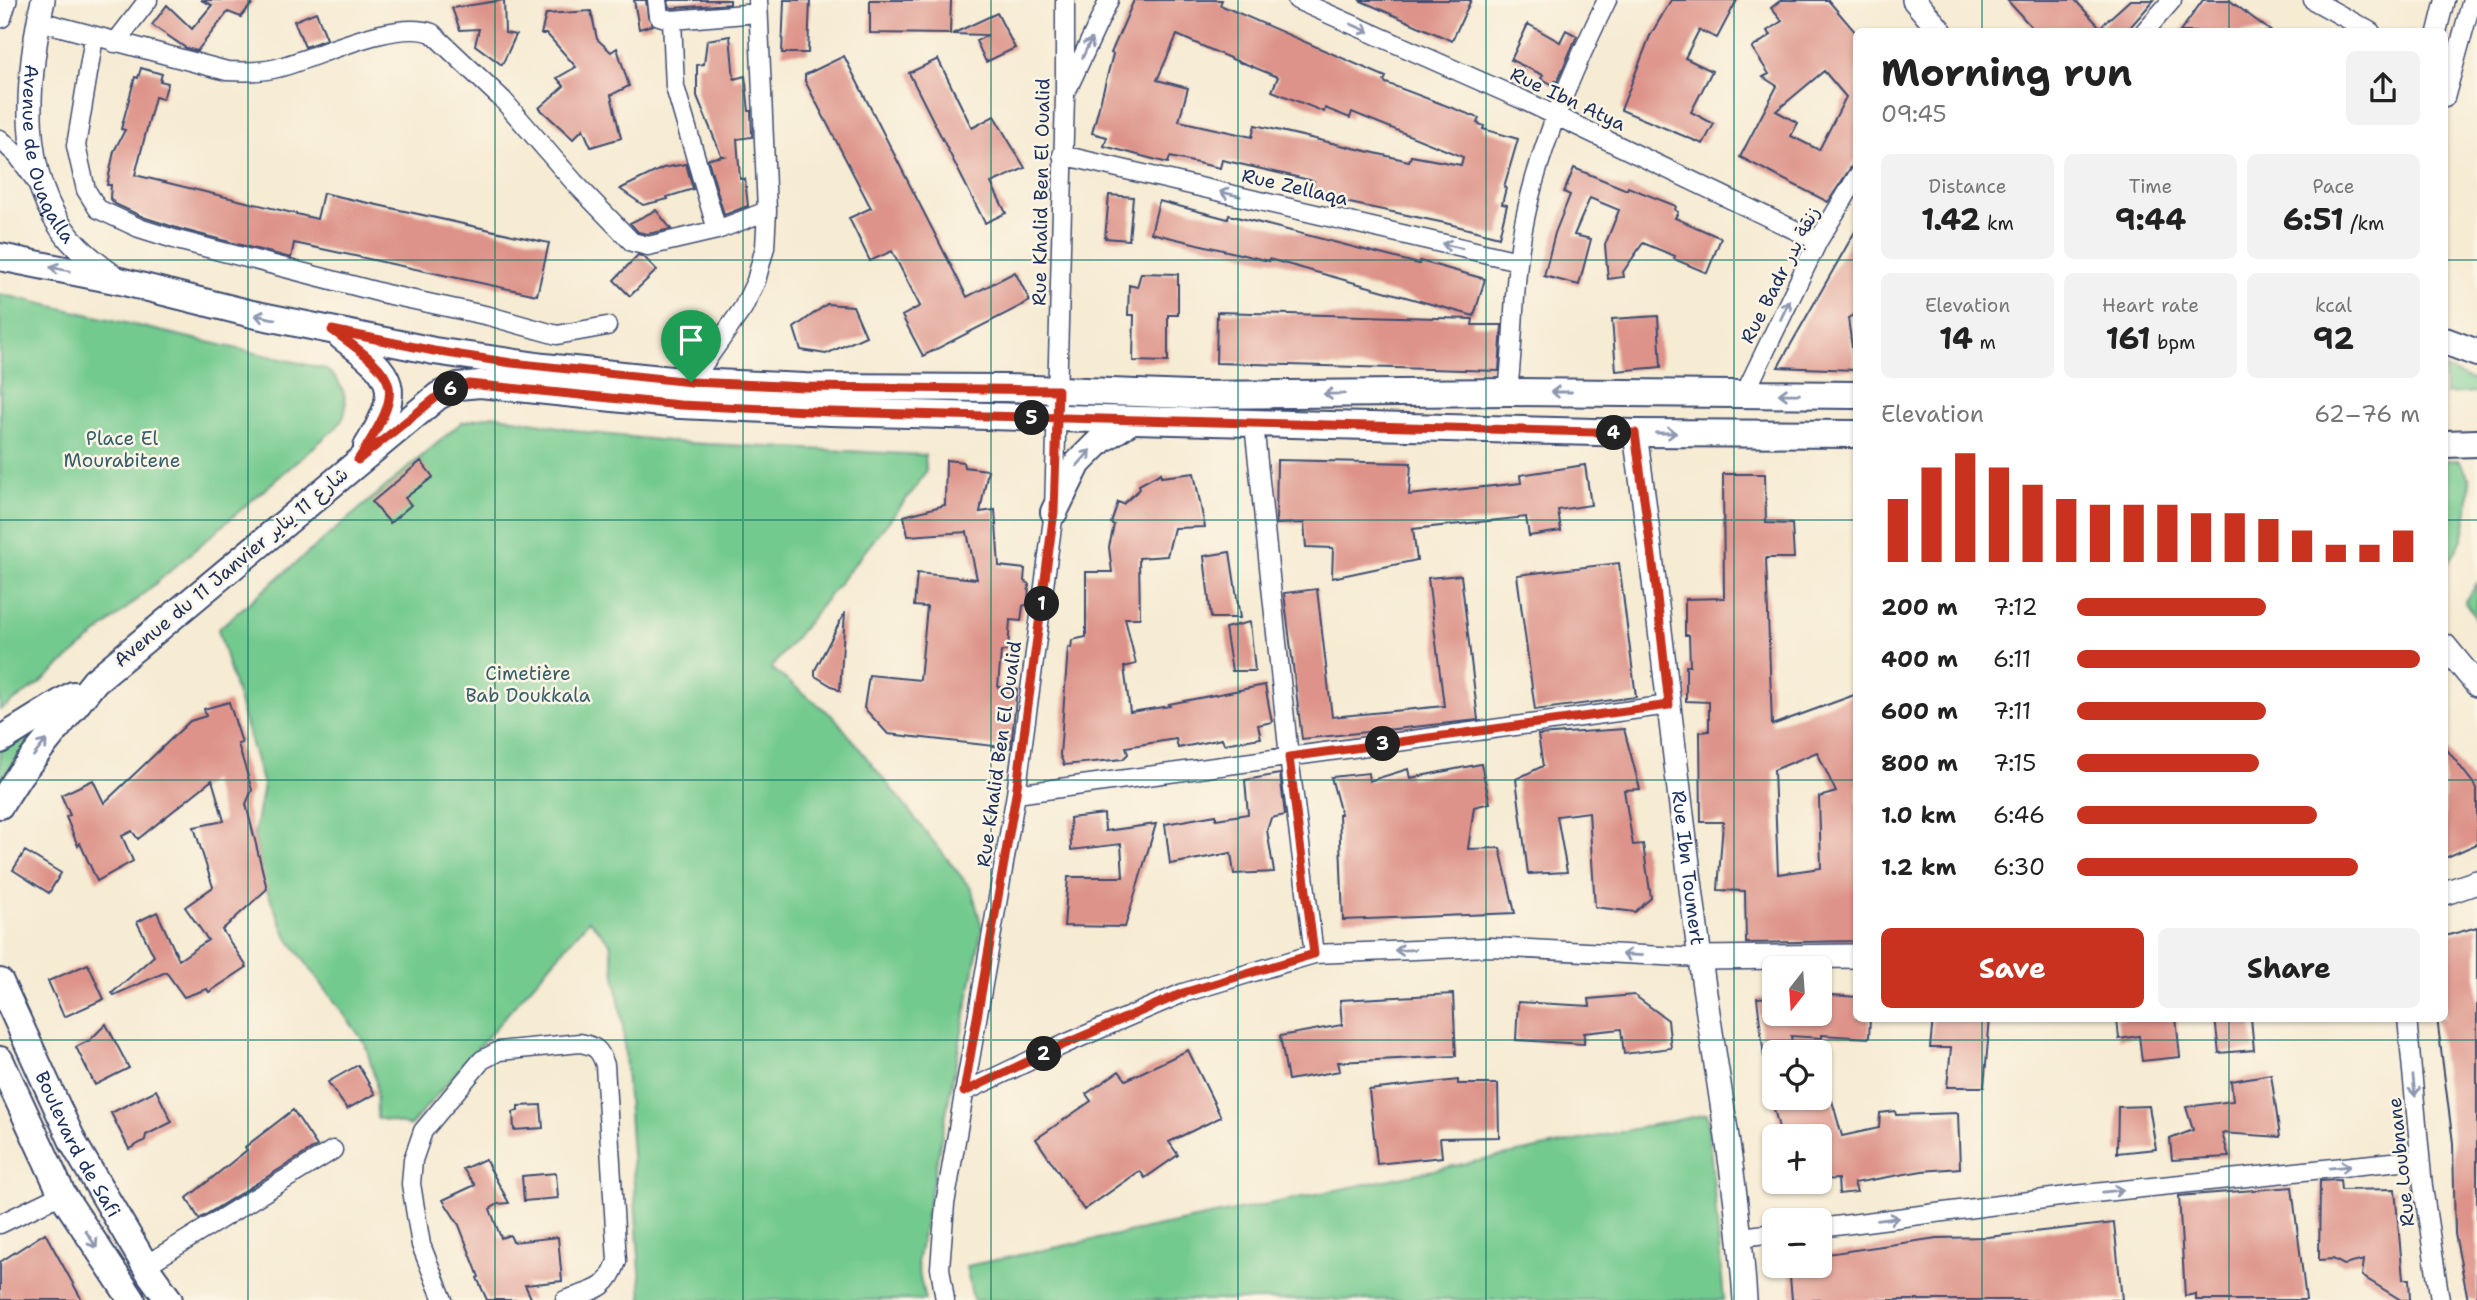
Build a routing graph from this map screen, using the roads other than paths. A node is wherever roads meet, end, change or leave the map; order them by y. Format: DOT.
graph roads {
  1 [pos="5,0"];
  2 [pos="148,0"];
  3 [pos="657,0"];
  4 [pos="1065,0"];
  5 [pos="1109,0"];
  6 [pos="1297,0"];
  7 [pos="1607,0"];
  8 [pos="1914,0"];
  9 [pos="2172,0"];
  10 [pos="2313,0"];
  11 [pos="2445,0"];
  12 [pos="2472,0"];
  13 [pos="758,6"];
  14 [pos="41,11"];
  15 [pos="0,16"];
  16 [pos="672,20"];
  17 [pos="1938,28"];
  18 [pos="2148,28"];
  19 [pos="2364,28"];
  20 [pos="2438,28"];
  21 [pos="94,37"];
  22 [pos="115,43"];
  23 [pos="2450,62"];
  24 [pos="1065,96"];
  25 [pos="1554,116"];
  26 [pos="0,139"];
  27 [pos="1062,155"];
  28 [pos="1853,184"];
  29 [pos="44,193"];
  30 [pos="767,211"];
  31 [pos="717,230"];
  32 [pos="1818,241"];
  33 [pos="0,257"];
  34 [pos="1518,261"];
  35 [pos="120,281"];
  36 [pos="607,326"];
  37 [pos="332,330"];
  38 [pos="2448,342"];
  39 [pos="2477,353"];
  40 [pos="691,382"];
  41 [pos="1058,390"];
  42 [pos="1508,392"];
  43 [pos="1745,393"];
  44 [pos="1853,395"];
  45 [pos="1057,419"];
  46 [pos="1132,419"];
  47 [pos="1254,424"];
  48 [pos="1635,433"];
  49 [pos="1853,434"];
  50 [pos="2477,443"];
  51 [pos="2448,444"];
  52 [pos="358,460"];
  53 [pos="1054,512"];
  54 [pos="2448,650"];
  55 [pos="95,681"];
  56 [pos="2477,685"];
  57 [pos="1669,705"];
  58 [pos="0,740"];
  59 [pos="1289,757"];
  60 [pos="1016,794"];
  61 [pos="0,805"];
  62 [pos="2477,882"];
  63 [pos="2448,891"];
  64 [pos="1314,954"];
  65 [pos="1853,956"];
  66 [pos="1700,958"];
  67 [pos="0,982"];
  68 [pos="2407,1022"];
  69 [pos="0,1060"];
  70 [pos="964,1092"];
  71 [pos="74,1144"];
  72 [pos="333,1150"];
  73 [pos="45,1159"];
  74 [pos="2420,1159"];
  75 [pos="62,1194"];
  76 [pos="0,1224"];
  77 [pos="1832,1226"];
  78 [pos="1762,1234"];
  79 [pos="1741,1237"];
  80 [pos="149,1270"];
  81 [pos="129,1296"];
  82 [pos="169,1300"];
  83 [pos="443,1300"];
  84 [pos="565,1300"];
  85 [pos="945,1300"];
  86 [pos="1745,1300"];
  87 [pos="2440,1300"];
  1 -- 15 [label="street"];
  2 -- 22 [label="street"];
  3 -- 16 [label="street"];
  4 -- 24 [label="street, Rue Khalid Ben El Oualid"];
  24 -- 5 [label="street, one-way"];
  6 -- 25 [label="street, Rue Ibn Atya, one-way"];
  7 -- 25 [label="street"];
  8 -- 17 [label="street"];
  9 -- 18 [label="street"];
  10 -- 19 [label="street"];
  11 -- 20 [label="street"];
  12 -- 23 [label="street"];
  13 -- 16 [label="street"];
  13 -- 30 [label="street"];
  14 -- 21 [label="street"];
  14 -- 29 [label="street, Avenue de Ouaqalla"];
  16 -- 31 [label="street"];
  21 -- 22 [label="street"];
  21 -- 36 [label="street"];
  22 -- 31 [label="street"];
  24 -- 27 [label="street, Rue Khalid Ben El Oualid"];
  25 -- 32 [label="street, Rue Ibn Atya"];
  25 -- 34 [label="street"];
  26 -- 29 [label="street"];
  34 -- 27 [label="street, Rue Zellaqa, one-way"];
  27 -- 41 [label="street, Rue Khalid Ben El Oualid"];
  28 -- 32 [label="street, Rue Badr زنقة بدر"];
  29 -- 35 [label="street, Avenue de Ouaqalla"];
  30 -- 31 [label="street"];
  30 -- 40 [label="street"];
  43 -- 32 [label="street, Rue Badr زنقة بدر, one-way"];
  35 -- 33 [label="main road, one-way"];
  34 -- 42 [label="street"];
  37 -- 35 [label="main road, one-way"];
  37 -- 40 [label="main road"];
  37 -- 52 [label="main road"];
  38 -- 39 [label="main road"];
  40 -- 41 [label="main road"];
  42 -- 41 [label="main road, one-way"];
  41 -- 45 [label="street, Rue Khalid Ben El Oualid"];
  43 -- 42 [label="main road, one-way"];
  44 -- 43 [label="main road, one-way"];
  45 -- 46 [label="main road, Avenue du 11 Janvier شارع 11 يناير"];
  45 -- 52 [label="main road, Avenue du 11 Janvier شارع 11 يناير"];
  45 -- 53 [label="street, Rue Khalid Ben El Oualid"];
  46 -- 47 [label="main road, Avenue du 11 Janvier شارع 11 يناير"];
  53 -- 46 [label="main road, one-way"];
  47 -- 48 [label="main road, Avenue du 11 Janvier شارع 11 يناير"];
  47 -- 59 [label="street"];
  48 -- 49 [label="main road, Avenue du 11 Janvier شارع 11 يناير, one-way"];
  48 -- 57 [label="street, Rue Ibn Toumert"];
  50 -- 51 [label="main road"];
  52 -- 55 [label="main road, Avenue du 11 Janvier شارع 11 يناير"];
  53 -- 60 [label="street, Rue Khalid Ben El Oualid"];
  54 -- 56 [label="street"];
  55 -- 58 [label="main road"];
  61 -- 55 [label="main road, Avenue du 11 Janvier شارع 11 يناير, one-way"];
  57 -- 59 [label="street"];
  57 -- 66 [label="street, Rue Ibn Toumert"];
  59 -- 60 [label="street"];
  59 -- 64 [label="street"];
  60 -- 70 [label="street, Rue Khalid Ben El Oualid"];
  62 -- 63 [label="street"];
  66 -- 64 [label="street, one-way"];
  64 -- 70 [label="street"];
  65 -- 66 [label="street"];
  66 -- 79 [label="street, Rue Ibn Toumert"];
  67 -- 71 [label="main road, Boulevard de Safi"];
  68 -- 74 [label="street, Rue Loubnane, one-way"];
  69 -- 73 [label="main road, Boulevard de Safi"];
  70 -- 85 [label="street, Rue Khalid Ben El Oualid"];
  71 -- 73 [label="main road"];
  71 -- 80 [label="main road, Boulevard de Safi"];
  72 -- 80 [label="street"];
  73 -- 75 [label="main road, Boulevard de Safi"];
  77 -- 74 [label="street, one-way"];
  74 -- 87 [label="street, Rue Loubnane"];
  75 -- 76 [label="street"];
  75 -- 81 [label="main road, Boulevard de Safi, one-way"];
  78 -- 79 [label="street"];
  79 -- 86 [label="street, Rue Ibn Toumert"];
  80 -- 81 [label="main road"];
  80 -- 82 [label="main road, Boulevard de Safi"];
  83 -- 84 [label="street"];
}
